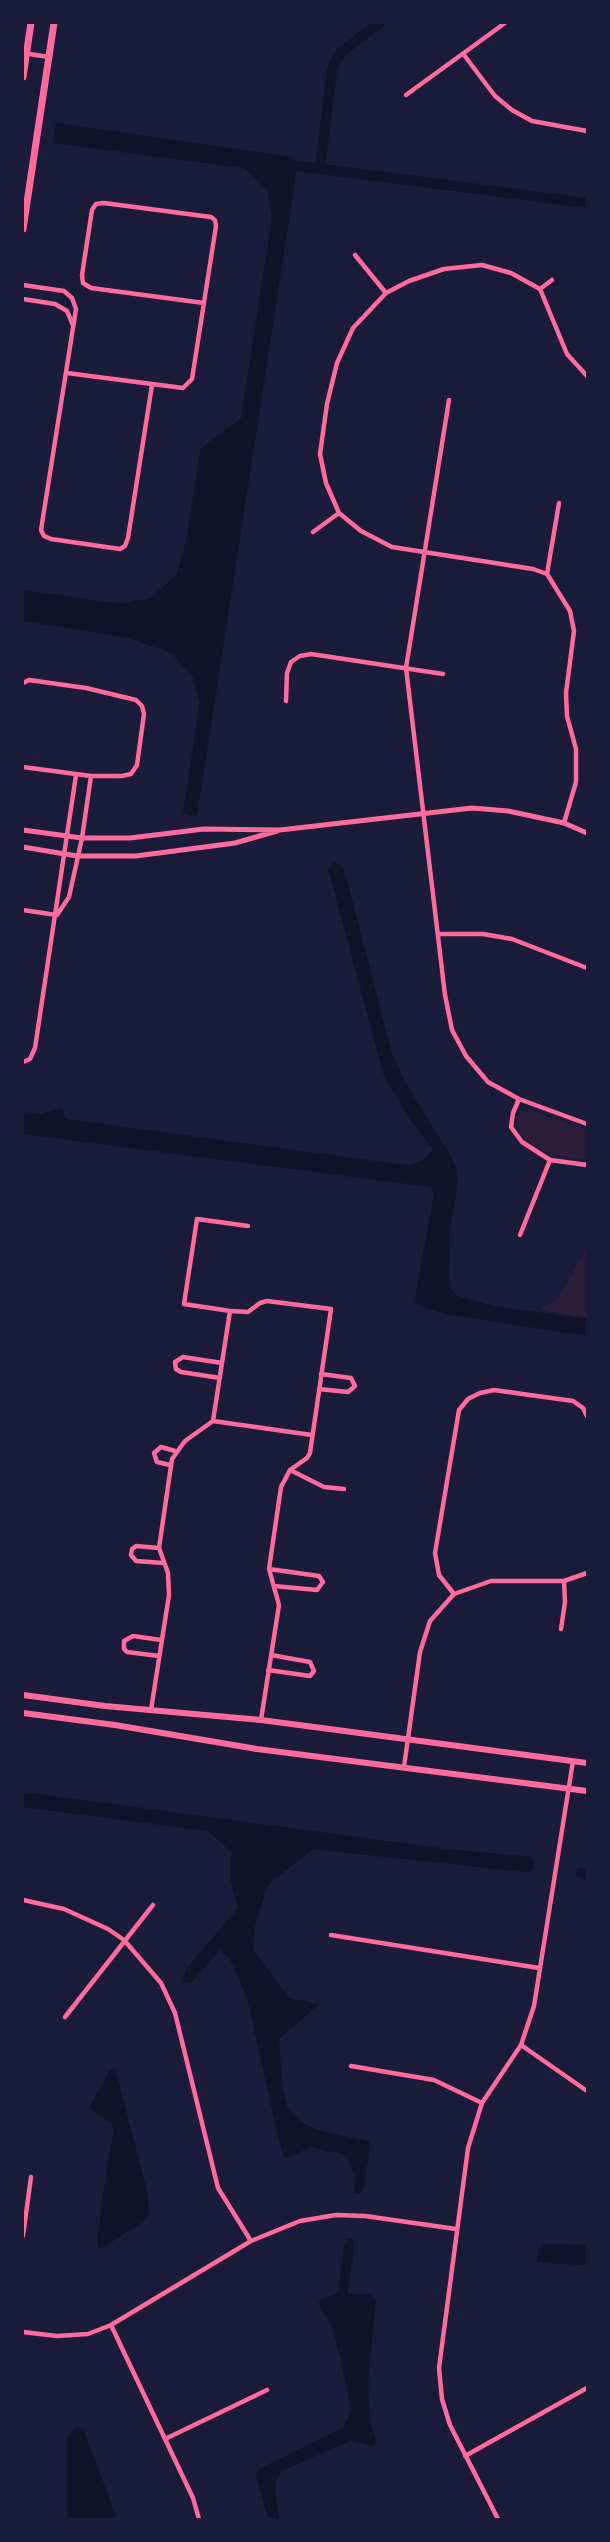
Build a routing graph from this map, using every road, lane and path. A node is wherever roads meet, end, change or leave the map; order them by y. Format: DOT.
graph roads {
  1 [pos="31,23"];
  2 [pos="54,23"];
  3 [pos="505,23"];
  4 [pos="25,53"];
  5 [pos="464,55"];
  6 [pos="49,57"];
  7 [pos="23,76"];
  8 [pos="406,95"];
  9 [pos="587,131"];
  10 [pos="23,229"];
  11 [pos="355,255"];
  12 [pos="552,280"];
  13 [pos="23,285"];
  14 [pos="540,289"];
  15 [pos="386,293"];
  16 [pos="23,299"];
  17 [pos="204,303"];
  18 [pos="73,326"];
  19 [pos="67,373"];
  20 [pos="587,376"];
  21 [pos="152,385"];
  22 [pos="449,400"];
  23 [pos="559,503"];
  24 [pos="339,513"];
  25 [pos="313,532"];
  26 [pos="425,552"];
  27 [pos="547,574"];
  28 [pos="406,668"];
  29 [pos="443,674"];
  30 [pos="23,683"];
  31 [pos="286,701"];
  32 [pos="23,767"];
  33 [pos="76,775"];
  34 [pos="91,776"];
  35 [pos="423,812"];
  36 [pos="564,823"];
  37 [pos="23,830"];
  38 [pos="279,830"];
  39 [pos="587,833"];
  40 [pos="67,837"];
  41 [pos="82,838"];
  42 [pos="23,847"];
  43 [pos="63,854"];
  44 [pos="77,856"];
  45 [pos="23,910"];
  46 [pos="56,915"];
  47 [pos="438,934"];
  48 [pos="587,968"];
  49 [pos="23,1062"];
  50 [pos="519,1099"];
  51 [pos="587,1124"];
  52 [pos="550,1160"];
  53 [pos="587,1165"];
  54 [pos="248,1226"];
  55 [pos="520,1235"];
  56 [pos="230,1311"];
  57 [pos="222,1363"];
  58 [pos="321,1374"];
  59 [pos="220,1378"];
  60 [pos="319,1389"];
  61 [pos="587,1416"];
  62 [pos="213,1421"];
  63 [pos="312,1435"];
  64 [pos="175,1451"];
  65 [pos="170,1465"];
  66 [pos="290,1470"];
  67 [pos="344,1489"];
  68 [pos="159,1548"];
  69 [pos="163,1563"];
  70 [pos="269,1569"];
  71 [pos="587,1573"];
  72 [pos="564,1581"];
  73 [pos="274,1586"];
  74 [pos="454,1594"];
  75 [pos="561,1629"];
  76 [pos="161,1640"];
  77 [pos="271,1655"];
  78 [pos="159,1656"];
  79 [pos="268,1670"];
  80 [pos="23,1695"];
  81 [pos="151,1710"];
  82 [pos="23,1713"];
  83 [pos="261,1720"];
  84 [pos="408,1739"];
  85 [pos="573,1761"];
  86 [pos="587,1763"];
  87 [pos="404,1767"];
  88 [pos="568,1788"];
  89 [pos="587,1791"];
  90 [pos="23,1900"];
  91 [pos="153,1905"];
  92 [pos="331,1935"];
  93 [pos="124,1940"];
  94 [pos="539,1968"];
  95 [pos="65,2017"];
  96 [pos="521,2045"];
  97 [pos="351,2066"];
  98 [pos="587,2091"];
  99 [pos="482,2104"];
  100 [pos="32,2177"];
  101 [pos="456,2229"];
  102 [pos="23,2236"];
  103 [pos="251,2241"];
  104 [pos="111,2325"];
  105 [pos="23,2332"];
  106 [pos="587,2388"];
  107 [pos="267,2390"];
  108 [pos="165,2439"];
  109 [pos="464,2456"];
  110 [pos="199,2519"];
  111 [pos="498,2519"];
  1 -- 4 [label="main road"];
  2 -- 6 [label="main road"];
  3 -- 5 [label="street"];
  4 -- 6 [label="street"];
  4 -- 7 [label="main road"];
  5 -- 8 [label="street"];
  5 -- 9 [label="street"];
  6 -- 10 [label="main road"];
  11 -- 15 [label="street"];
  12 -- 14 [label="street"];
  13 -- 18 [label="street"];
  14 -- 15 [label="street"];
  14 -- 20 [label="street"];
  15 -- 24 [label="street"];
  16 -- 18 [label="street"];
  17 -- 17 [label="street"];
  17 -- 21 [label="street"];
  18 -- 19 [label="street"];
  19 -- 21 [label="street"];
  19 -- 21 [label="street"];
  22 -- 26 [label="street"];
  23 -- 27 [label="street"];
  24 -- 25 [label="street"];
  24 -- 26 [label="street"];
  26 -- 27 [label="street"];
  26 -- 28 [label="street"];
  27 -- 36 [label="street"];
  28 -- 29 [label="street"];
  28 -- 31 [label="street"];
  28 -- 35 [label="street"];
  30 -- 34 [label="street"];
  32 -- 33 [label="street"];
  33 -- 34 [label="street"];
  33 -- 40 [label="street"];
  34 -- 41 [label="street"];
  35 -- 36 [label="street"];
  35 -- 38 [label="street"];
  35 -- 47 [label="street"];
  36 -- 39 [label="street"];
  37 -- 40 [label="street"];
  38 -- 41 [label="street"];
  38 -- 44 [label="street"];
  40 -- 41 [label="street"];
  40 -- 43 [label="street"];
  41 -- 44 [label="street"];
  42 -- 43 [label="street"];
  43 -- 44 [label="street"];
  43 -- 46 [label="street"];
  44 -- 46 [label="street"];
  45 -- 46 [label="street"];
  46 -- 49 [label="street"];
  47 -- 48 [label="street"];
  47 -- 50 [label="street"];
  50 -- 51 [label="street"];
  50 -- 52 [label="street"];
  52 -- 53 [label="street"];
  52 -- 55 [label="street"];
  54 -- 56 [label="street"];
  56 -- 57 [label="street"];
  56 -- 58 [label="street"];
  57 -- 59 [label="street"];
  57 -- 59 [label="street"];
  58 -- 60 [label="street"];
  58 -- 60 [label="street"];
  59 -- 62 [label="street"];
  60 -- 63 [label="street"];
  61 -- 74 [label="street"];
  62 -- 63 [label="street"];
  62 -- 64 [label="street"];
  63 -- 66 [label="street"];
  64 -- 65 [label="street"];
  64 -- 65 [label="street"];
  65 -- 68 [label="street"];
  66 -- 67 [label="street"];
  66 -- 70 [label="street"];
  68 -- 69 [label="street"];
  68 -- 69 [label="street"];
  69 -- 76 [label="street"];
  70 -- 73 [label="street"];
  70 -- 73 [label="street"];
  71 -- 72 [label="street"];
  72 -- 74 [label="street"];
  72 -- 75 [label="street"];
  73 -- 77 [label="street"];
  74 -- 84 [label="street"];
  76 -- 78 [label="street"];
  76 -- 78 [label="street"];
  77 -- 79 [label="street"];
  77 -- 79 [label="street"];
  78 -- 81 [label="street"];
  79 -- 83 [label="street"];
  80 -- 81 [label="main road"];
  81 -- 83 [label="main road"];
  82 -- 87 [label="main road"];
  83 -- 84 [label="main road"];
  84 -- 85 [label="main road"];
  84 -- 87 [label="street"];
  85 -- 86 [label="main road"];
  85 -- 88 [label="street"];
  87 -- 88 [label="main road"];
  88 -- 89 [label="main road"];
  88 -- 94 [label="street"];
  90 -- 93 [label="street"];
  91 -- 93 [label="street"];
  92 -- 94 [label="street"];
  93 -- 95 [label="street"];
  93 -- 103 [label="street"];
  94 -- 96 [label="street"];
  96 -- 98 [label="street"];
  96 -- 99 [label="street"];
  97 -- 99 [label="street"];
  99 -- 101 [label="street"];
  100 -- 102 [label="street"];
  101 -- 103 [label="street"];
  101 -- 109 [label="street"];
  103 -- 104 [label="street"];
  104 -- 105 [label="street"];
  104 -- 108 [label="street"];
  106 -- 109 [label="street"];
  107 -- 108 [label="street"];
  108 -- 110 [label="street"];
  109 -- 111 [label="street"];
}
